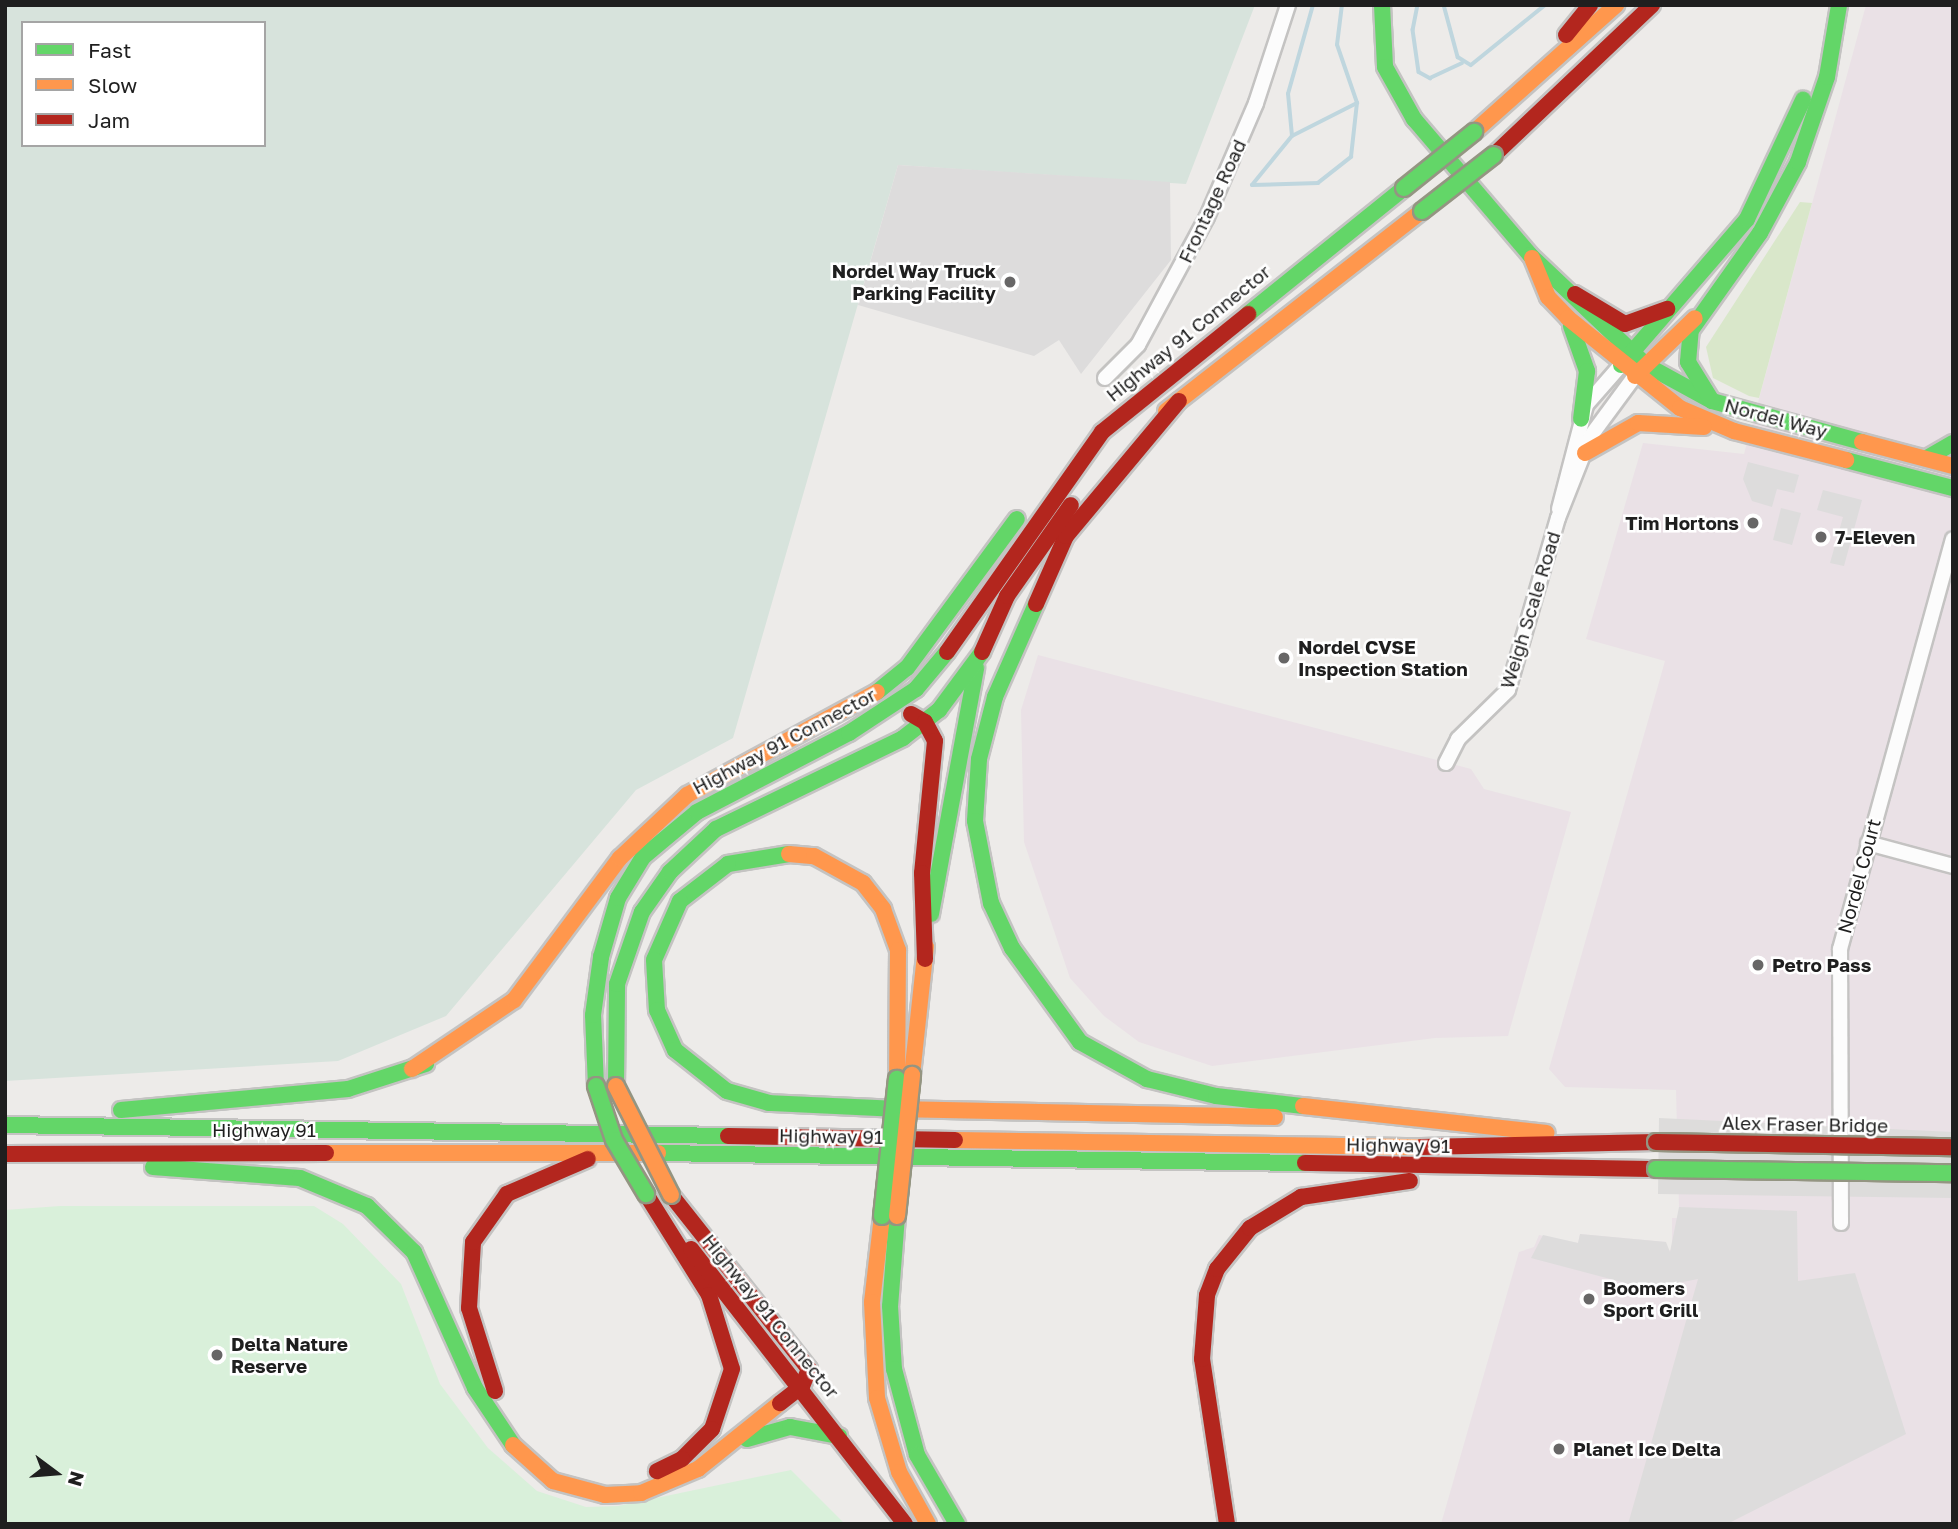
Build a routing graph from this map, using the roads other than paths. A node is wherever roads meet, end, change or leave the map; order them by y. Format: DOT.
graph roads {
  1 [pos="1288,5"];
  2 [pos="1590,5"];
  3 [pos="1616,5"];
  4 [pos="1652,5"];
  5 [pos="1825,5"];
  6 [pos="1839,5"];
  7 [pos="1383,7"];
  8 [pos="1474,132"];
  9 [pos="1530,255"];
  10 [pos="1575,294"];
  11 [pos="1684,299"];
  12 [pos="1703,310"];
  13 [pos="1568,318"];
  14 [pos="1626,359"];
  15 [pos="1640,370"];
  16 [pos="1105,378"];
  17 [pos="1179,401"];
  18 [pos="1712,401"];
  19 [pos="1581,419"];
  20 [pos="1734,431"];
  21 [pos="1102,432"];
  22 [pos="1953,443"];
  23 [pos="1585,453"];
  24 [pos="1927,458"];
  25 [pos="1953,466"];
  26 [pos="1953,488"];
  27 [pos="1558,518"];
  28 [pos="1953,540"];
  29 [pos="976,666"];
  30 [pos="889,710"];
  31 [pos="925,722"];
  32 [pos="1446,762"];
  33 [pos="1868,843"];
  34 [pos="1953,866"];
  35 [pos="633,870"];
  36 [pos="925,959"];
  37 [pos="412,1069"];
  38 [pos="904,1077"];
  39 [pos="1402,1121"];
  40 [pos="5,1124"];
  41 [pos="1656,1143"];
  42 [pos="1953,1147"];
  43 [pos="612,1152"];
  44 [pos="5,1154"];
  45 [pos="5,1164"];
  46 [pos="1624,1169"];
  47 [pos="1953,1173"];
  48 [pos="646,1194"];
  49 [pos="890,1216"];
  50 [pos="1841,1223"];
  51 [pos="802,1386"];
  52 [pos="839,1436"];
  53 [pos="727,1449"];
  54 [pos="1216,1466"];
  55 [pos="905,1524"];
  56 [pos="928,1524"];
  57 [pos="957,1524"];
  58 [pos="1212,1524"];
  59 [pos="1227,1524"];
  1 -- 16 [label="street, Frontage Road"];
  2 -- 8 [label="main road"];
  3 -- 8 [label="main road, Highway 91 Connector"];
  4 -- 17 [label="main road, bridge"];
  5 -- 11 [label="main road"];
  6 -- 12 [label="main road"];
  7 -- 9 [label="main road, Nordel Way"];
  8 -- 21 [label="main road, Highway 91 Connector, bridge"];
  9 -- 10 [label="main road, Nordel Way"];
  9 -- 13 [label="main road, Nordel Way"];
  10 -- 11 [label="main road"];
  10 -- 14 [label="main road, Nordel Way"];
  11 -- 14 [label="main road"];
  12 -- 15 [label="main road"];
  12 -- 18 [label="main road"];
  13 -- 14 [label="main road, Nordel Way"];
  13 -- 19 [label="main road"];
  14 -- 15 [label="main road, Nordel Way"];
  14 -- 19 [label="street, Weigh Scale Road"];
  15 -- 18 [label="main road, Nordel Way"];
  15 -- 20 [label="main road, Nordel Way"];
  15 -- 23 [label="street, Weigh Scale Road"];
  17 -- 29 [label="main road"];
  17 -- 39 [label="main road"];
  18 -- 24 [label="main road, Nordel Way"];
  19 -- 27 [label="street, Weigh Scale Road"];
  20 -- 23 [label="main road"];
  20 -- 26 [label="main road, Nordel Way"];
  21 -- 30 [label="main road, Highway 91 Connector"];
  21 -- 37 [label="main road"];
  22 -- 24 [label="main road"];
  23 -- 27 [label="street, Weigh Scale Road"];
  24 -- 25 [label="main road, Nordel Way"];
  27 -- 32 [label="street, Weigh Scale Road"];
  28 -- 33 [label="street, Nordel Court"];
  29 -- 31 [label="main road"];
  29 -- 36 [label="main road"];
  30 -- 31 [label="main road"];
  30 -- 35 [label="main road, Highway 91 Connector"];
  31 -- 36 [label="main road"];
  31 -- 51 [label="main road, bridge"];
  33 -- 34 [label="street"];
  33 -- 50 [label="street, Nordel Court"];
  35 -- 37 [label="main road"];
  35 -- 48 [label="main road, Highway 91 Connector, bridge"];
  36 -- 38 [label="main road"];
  37 -- 40 [label="main road"];
  38 -- 39 [label="main road"];
  38 -- 49 [label="main road, bridge"];
  39 -- 41 [label="main road"];
  40 -- 41 [label="main road, Highway 91"];
  41 -- 42 [label="main road, Alex Fraser Bridge, bridge"];
  43 -- 44 [label="main road, Highway 91"];
  43 -- 46 [label="main road, Highway 91"];
  43 -- 48 [label="main road"];
  45 -- 53 [label="main road"];
  46 -- 47 [label="main road, Highway 91, bridge"];
  46 -- 54 [label="main road"];
  48 -- 51 [label="main road, Highway 91 Connector"];
  49 -- 56 [label="main road"];
  49 -- 57 [label="main road"];
  51 -- 52 [label="main road, Highway 91 Connector"];
  51 -- 53 [label="main road"];
  52 -- 53 [label="main road"];
  52 -- 55 [label="main road, Highway 91 Connector"];
  54 -- 58 [label="main road"];
  54 -- 59 [label="main road"];
}
